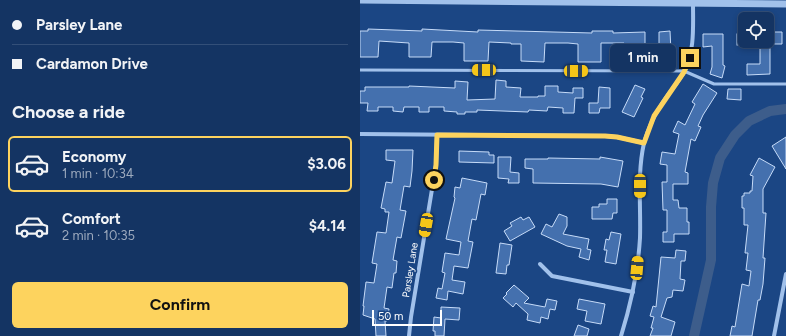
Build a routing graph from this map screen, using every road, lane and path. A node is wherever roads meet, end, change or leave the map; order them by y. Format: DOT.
graph roads {
  1 [pos="360,0"];
  2 [pos="370,0"];
  3 [pos="468,1"];
  4 [pos="749,2"];
  5 [pos="693,3"];
  6 [pos="786,4"];
  7 [pos="360,70"];
  8 [pos="684,72"];
  9 [pos="786,84"];
  10 [pos="360,134"];
  11 [pos="437,135"];
  12 [pos="644,143"];
  13 [pos="540,264"];
  14 [pos="786,274"];
  15 [pos="633,292"];
  16 [pos="409,336"];
  17 [pos="620,336"];
  18 [pos="774,336"];
  1 -- 2 [label="street"];
  2 -- 3 [label="street"];
  3 -- 5 [label="street"];
  4 -- 5 [label="street"];
  4 -- 6 [label="street"];
  5 -- 8 [label="street"];
  7 -- 8 [label="lane"];
  8 -- 9 [label="lane"];
  8 -- 12 [label="street"];
  10 -- 11 [label="street"];
  11 -- 12 [label="street"];
  11 -- 16 [label="street, Parsley Lane"];
  12 -- 15 [label="street"];
  13 -- 15 [label="street"];
  14 -- 18 [label="street"];
  15 -- 17 [label="street"];
}
